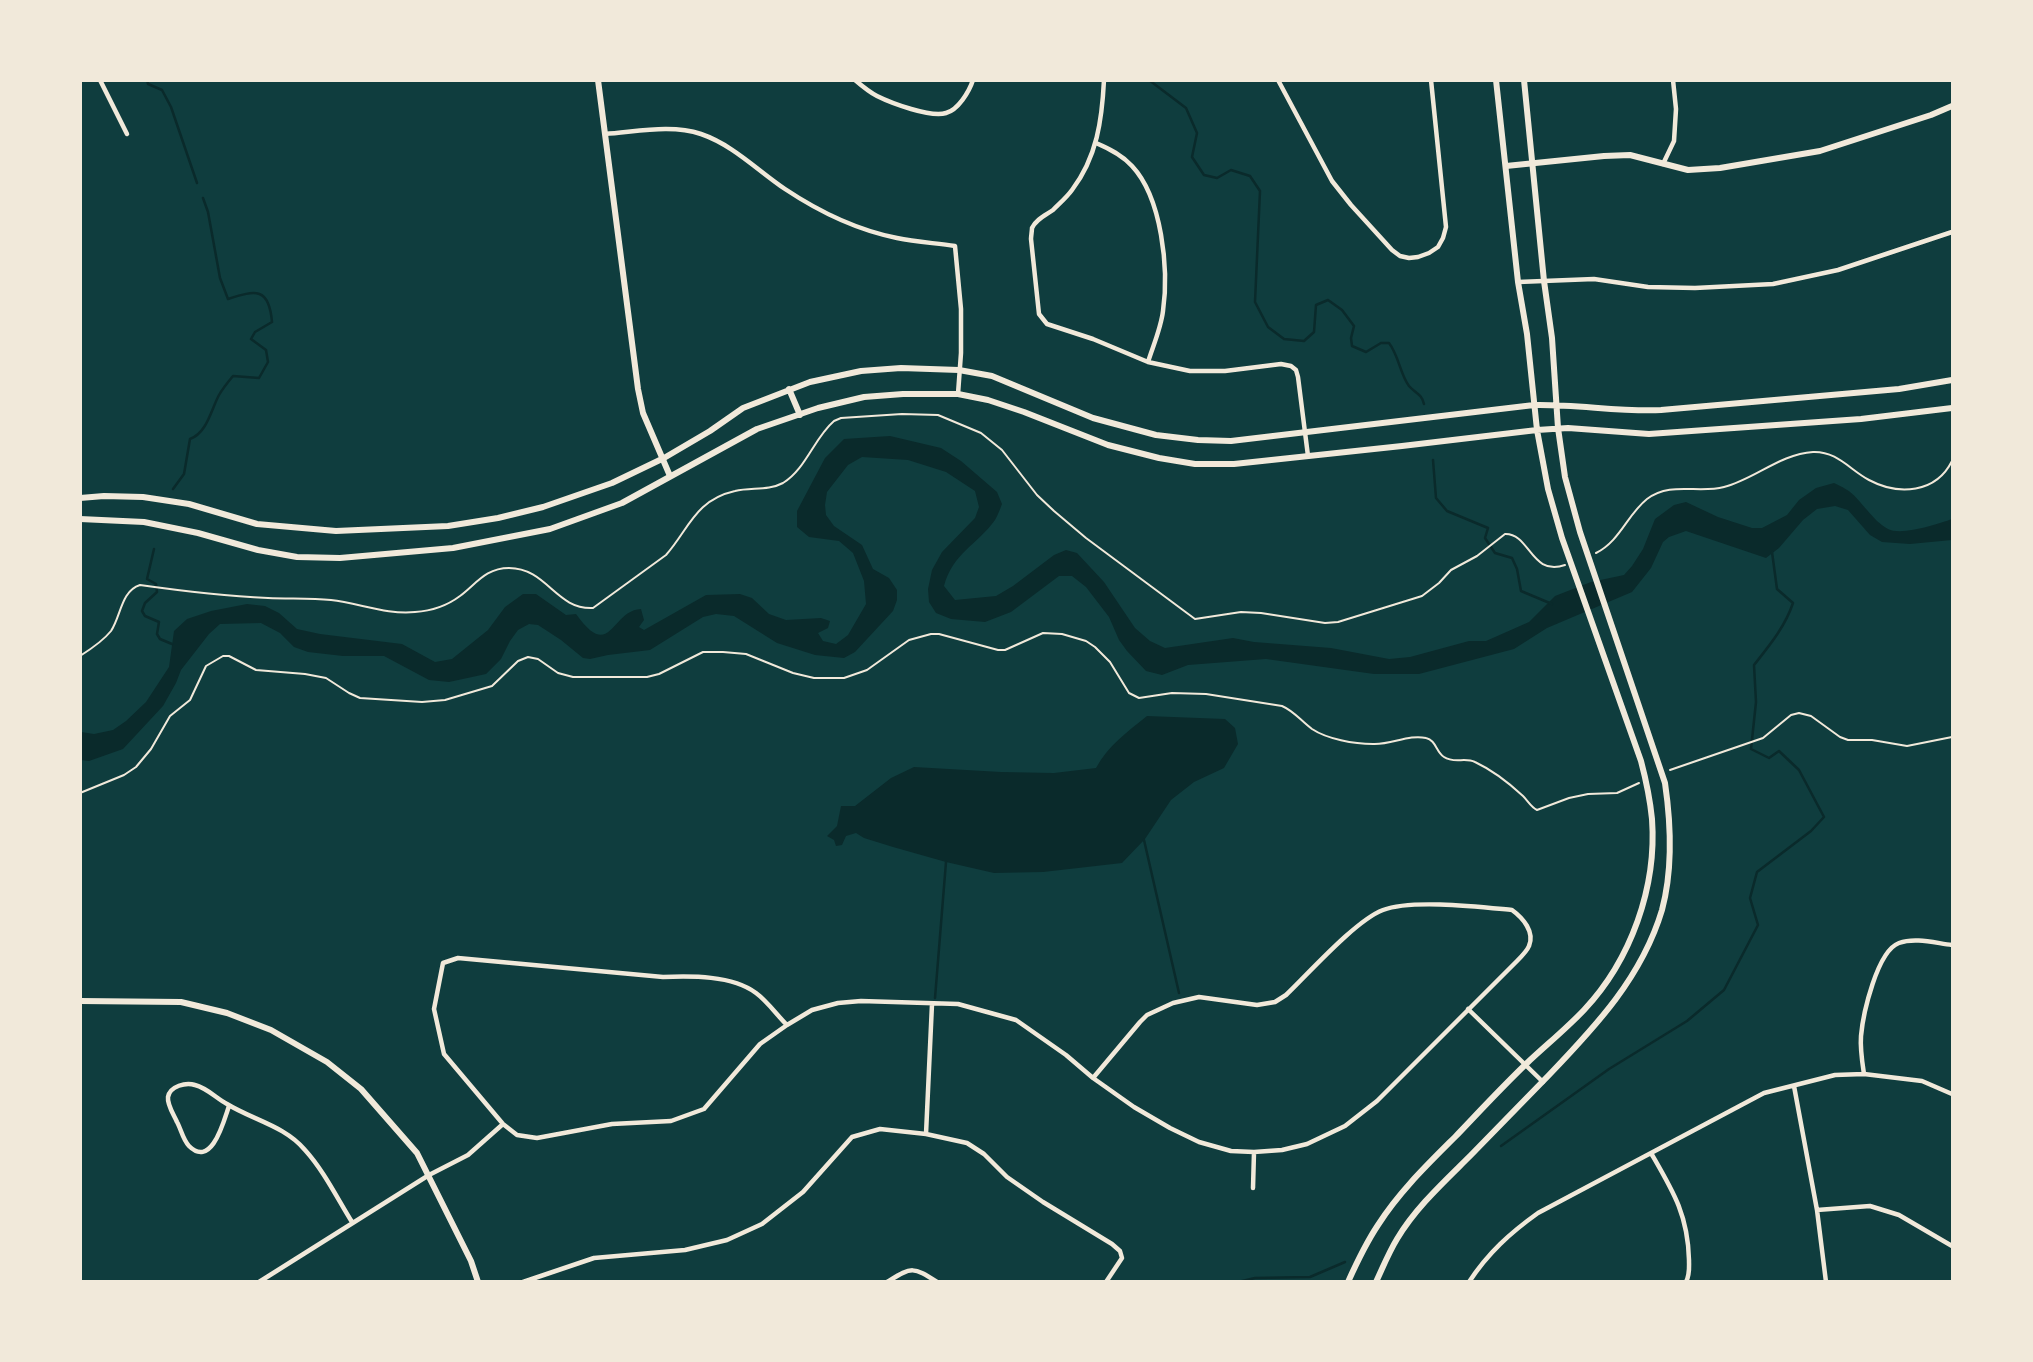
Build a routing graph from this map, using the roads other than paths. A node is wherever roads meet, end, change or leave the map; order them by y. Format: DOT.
graph roads {
  1 [pos="100,80"];
  2 [pos="598,80"];
  3 [pos="855,80"];
  4 [pos="973,80"];
  5 [pos="1104,80"];
  6 [pos="1278,80"];
  7 [pos="1431,80"];
  8 [pos="1496,80"];
  9 [pos="1524,80"];
  10 [pos="1673,80"];
  11 [pos="1952,106"];
  12 [pos="127,134"];
  13 [pos="605,134"];
  14 [pos="1096,144"];
  15 [pos="1532,164"];
  16 [pos="1663,164"];
  17 [pos="1506,166"];
  18 [pos="1952,232"];
  19 [pos="1544,281"];
  20 [pos="1518,282"];
  21 [pos="1148,362"];
  22 [pos="959,370"];
  23 [pos="1952,380"];
  24 [pos="789,389"];
  25 [pos="958,394"];
  26 [pos="1556,404"];
  27 [pos="1534,405"];
  28 [pos="1952,408"];
  29 [pos="800,415"];
  30 [pos="1558,428"];
  31 [pos="1537,430"];
  32 [pos="1305,432"];
  33 [pos="1308,456"];
  34 [pos="664,458"];
  35 [pos="670,476"];
  36 [pos="80,498"];
  37 [pos="80,519"];
  38 [pos="1952,945"];
  39 [pos="80,1001"];
  40 [pos="932,1004"];
  41 [pos="1468,1009"];
  42 [pos="787,1025"];
  43 [pos="1525,1065"];
  44 [pos="1864,1074"];
  45 [pos="1093,1078"];
  46 [pos="1543,1082"];
  47 [pos="1794,1086"];
  48 [pos="1952,1094"];
  49 [pos="229,1106"];
  50 [pos="503,1124"];
  51 [pos="926,1133"];
  52 [pos="1254,1152"];
  53 [pos="1651,1153"];
  54 [pos="429,1175"];
  55 [pos="1253,1188"];
  56 [pos="1817,1210"];
  57 [pos="352,1222"];
  58 [pos="1952,1246"];
  59 [pos="259,1282"];
  60 [pos="478,1282"];
  61 [pos="523,1282"];
  62 [pos="887,1282"];
  63 [pos="937,1282"];
  64 [pos="1106,1282"];
  65 [pos="1348,1282"];
  66 [pos="1376,1282"];
  67 [pos="1469,1282"];
  68 [pos="1686,1282"];
  69 [pos="1826,1282"];
  1 -- 12 [label="street"];
  2 -- 13 [label="main road"];
  3 -- 4 [label="street"];
  5 -- 14 [label="street"];
  6 -- 7 [label="street"];
  8 -- 17 [label="main road"];
  9 -- 15 [label="main road"];
  10 -- 16 [label="street"];
  11 -- 16 [label="main road"];
  13 -- 22 [label="street"];
  13 -- 34 [label="main road"];
  14 -- 21 [label="street"];
  14 -- 21 [label="street"];
  15 -- 16 [label="main road"];
  15 -- 17 [label="main road"];
  15 -- 19 [label="main road"];
  17 -- 20 [label="main road"];
  18 -- 19 [label="street"];
  19 -- 20 [label="street"];
  19 -- 26 [label="main road"];
  20 -- 27 [label="main road"];
  21 -- 32 [label="street"];
  22 -- 24 [label="main road"];
  22 -- 25 [label="street"];
  22 -- 32 [label="main road"];
  23 -- 26 [label="main road"];
  24 -- 29 [label="main road"];
  24 -- 34 [label="main road"];
  25 -- 29 [label="main road"];
  25 -- 33 [label="main road"];
  26 -- 27 [label="main road"];
  26 -- 30 [label="main road"];
  27 -- 31 [label="main road"];
  27 -- 32 [label="main road"];
  28 -- 30 [label="main road"];
  29 -- 35 [label="main road"];
  30 -- 31 [label="main road"];
  30 -- 46 [label="main road"];
  31 -- 33 [label="main road"];
  31 -- 43 [label="main road"];
  32 -- 33 [label="street"];
  34 -- 35 [label="main road"];
  34 -- 36 [label="main road"];
  35 -- 37 [label="main road"];
  38 -- 44 [label="street"];
  39 -- 54 [label="main road"];
  40 -- 42 [label="street"];
  40 -- 45 [label="street"];
  40 -- 51 [label="street"];
  41 -- 43 [label="street"];
  41 -- 45 [label="street"];
  41 -- 52 [label="street"];
  42 -- 50 [label="street"];
  42 -- 50 [label="street"];
  43 -- 46 [label="street"];
  43 -- 65 [label="main road"];
  44 -- 47 [label="street"];
  44 -- 48 [label="street"];
  45 -- 52 [label="street"];
  46 -- 66 [label="main road"];
  47 -- 53 [label="street"];
  47 -- 56 [label="street"];
  49 -- 49 [label="street"];
  49 -- 57 [label="street"];
  50 -- 54 [label="street"];
  51 -- 61 [label="street"];
  51 -- 64 [label="street"];
  52 -- 55 [label="street"];
  53 -- 67 [label="street"];
  53 -- 68 [label="street"];
  54 -- 57 [label="street"];
  54 -- 60 [label="main road"];
  56 -- 58 [label="street"];
  56 -- 69 [label="street"];
  57 -- 59 [label="street"];
  62 -- 63 [label="street"];
}
